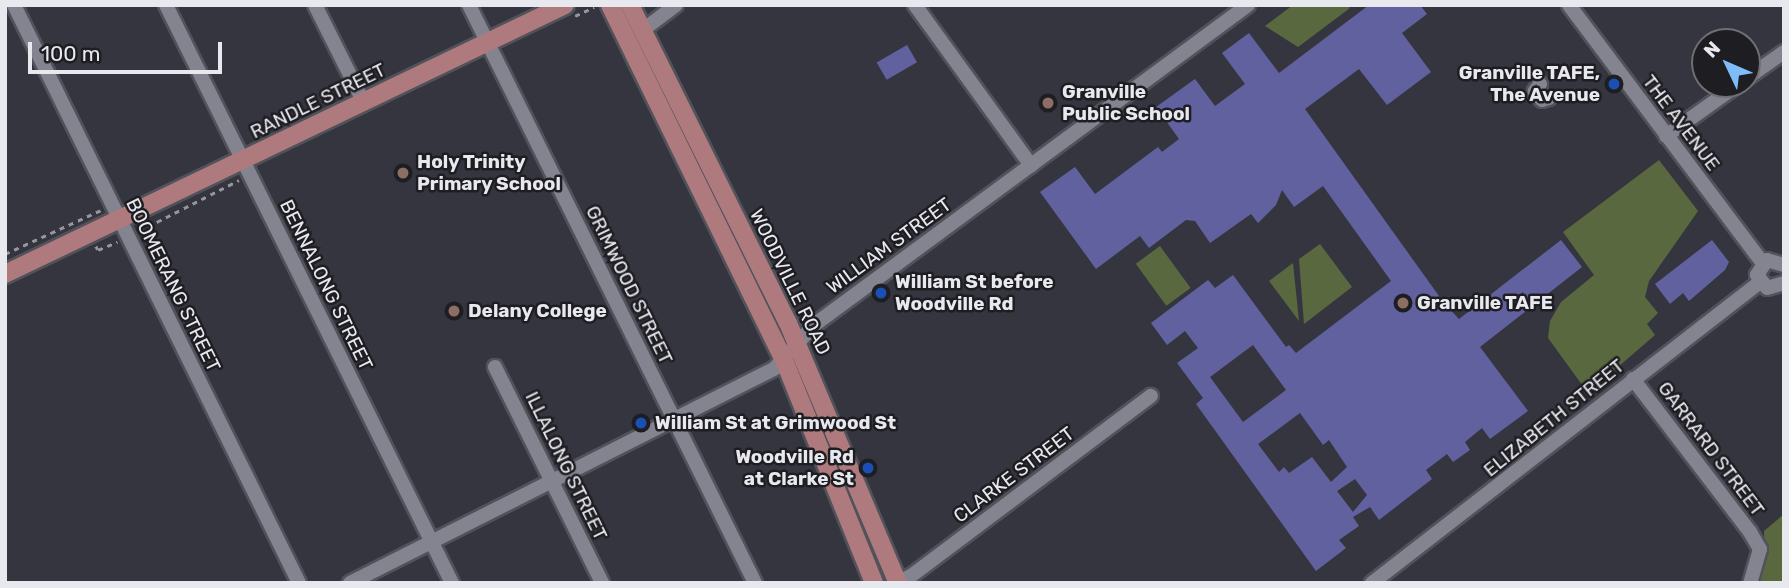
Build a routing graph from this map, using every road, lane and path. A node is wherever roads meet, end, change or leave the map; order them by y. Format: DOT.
graph roads {
  1 [pos="13,5"];
  2 [pos="166,5"];
  3 [pos="315,5"];
  4 [pos="469,5"];
  5 [pos="565,5"];
  6 [pos="610,5"];
  7 [pos="630,5"];
  8 [pos="676,5"];
  9 [pos="915,5"];
  10 [pos="1248,5"];
  11 [pos="1569,5"];
  12 [pos="643,30"];
  13 [pos="487,42"];
  14 [pos="1784,52"];
  15 [pos="1761,68"];
  16 [pos="1539,84"];
  17 [pos="1549,97"];
  18 [pos="1719,98"];
  19 [pos="364,103"];
  20 [pos="1666,136"];
  21 [pos="243,161"];
  22 [pos="1031,165"];
  23 [pos="239,180"];
  24 [pos="101,210"];
  25 [pos="120,222"];
  26 [pos="138,232"];
  27 [pos="119,241"];
  28 [pos="94,242"];
  29 [pos="5,254"];
  30 [pos="1762,262"];
  31 [pos="1784,265"];
  32 [pos="5,274"];
  33 [pos="1759,283"];
  34 [pos="1783,287"];
  35 [pos="797,343"];
  36 [pos="784,360"];
  37 [pos="495,367"];
  38 [pos="1633,379"];
  39 [pos="1151,396"];
  40 [pos="674,420"];
  41 [pos="554,481"];
  42 [pos="433,542"];
  43 [pos="898,582"];
  44 [pos="299,583"];
  45 [pos="349,583"];
  46 [pos="452,583"];
  47 [pos="602,583"];
  48 [pos="755,583"];
  49 [pos="874,583"];
  50 [pos="1372,583"];
  51 [pos="1750,583"];
  1 -- 25 [label="street, BOOMERANG STREET"];
  2 -- 21 [label="street, BENNALONG STREET"];
  3 -- 19 [label="street"];
  4 -- 13 [label="street, GRIMWOOD STREET"];
  5 -- 13 [label="main road, RANDLE STREET"];
  6 -- 36 [label="main road, WOODVILLE ROAD"];
  7 -- 12 [label="main road, WOODVILLE ROAD"];
  8 -- 12 [label="street"];
  9 -- 22 [label="street"];
  10 -- 22 [label="street, WILLIAM STREET"];
  11 -- 20 [label="street, THE AVENUE"];
  12 -- 35 [label="main road, WOODVILLE ROAD"];
  13 -- 19 [label="main road, RANDLE STREET"];
  13 -- 40 [label="street, GRIMWOOD STREET"];
  14 -- 15 [label="street"];
  16 -- 17 [label="street"];
  18 -- 20 [label="street"];
  19 -- 21 [label="main road, RANDLE STREET"];
  20 -- 30 [label="street, THE AVENUE"];
  21 -- 25 [label="main road, RANDLE STREET"];
  21 -- 42 [label="street, BENNALONG STREET"];
  22 -- 35 [label="street, WILLIAM STREET"];
  23 -- 26 [label="path"];
  24 -- 29 [label="path"];
  25 -- 28 [label="main road, RANDLE STREET"];
  25 -- 44 [label="street, BOOMERANG STREET"];
  27 -- 28 [label="path"];
  28 -- 32 [label="main road, RANDLE STREET"];
  30 -- 31 [label="street"];
  30 -- 33 [label="street"];
  33 -- 34 [label="street"];
  33 -- 38 [label="street, ELIZABETH STREET"];
  35 -- 36 [label="street, WILLIAM STREET"];
  35 -- 43 [label="main road, WOODVILLE ROAD"];
  36 -- 40 [label="street, WILLIAM STREET"];
  36 -- 49 [label="main road, WOODVILLE ROAD"];
  37 -- 41 [label="street, ILLALONG STREET"];
  38 -- 50 [label="street, ELIZABETH STREET"];
  38 -- 51 [label="street, GARRARD STREET"];
  39 -- 43 [label="street, CLARKE STREET"];
  40 -- 41 [label="street, WILLIAM STREET"];
  40 -- 48 [label="street, GRIMWOOD STREET"];
  41 -- 42 [label="street, WILLIAM STREET"];
  41 -- 47 [label="street, ILLALONG STREET"];
  42 -- 45 [label="street, WILLIAM STREET"];
  42 -- 46 [label="street, BENNALONG STREET"];
}
